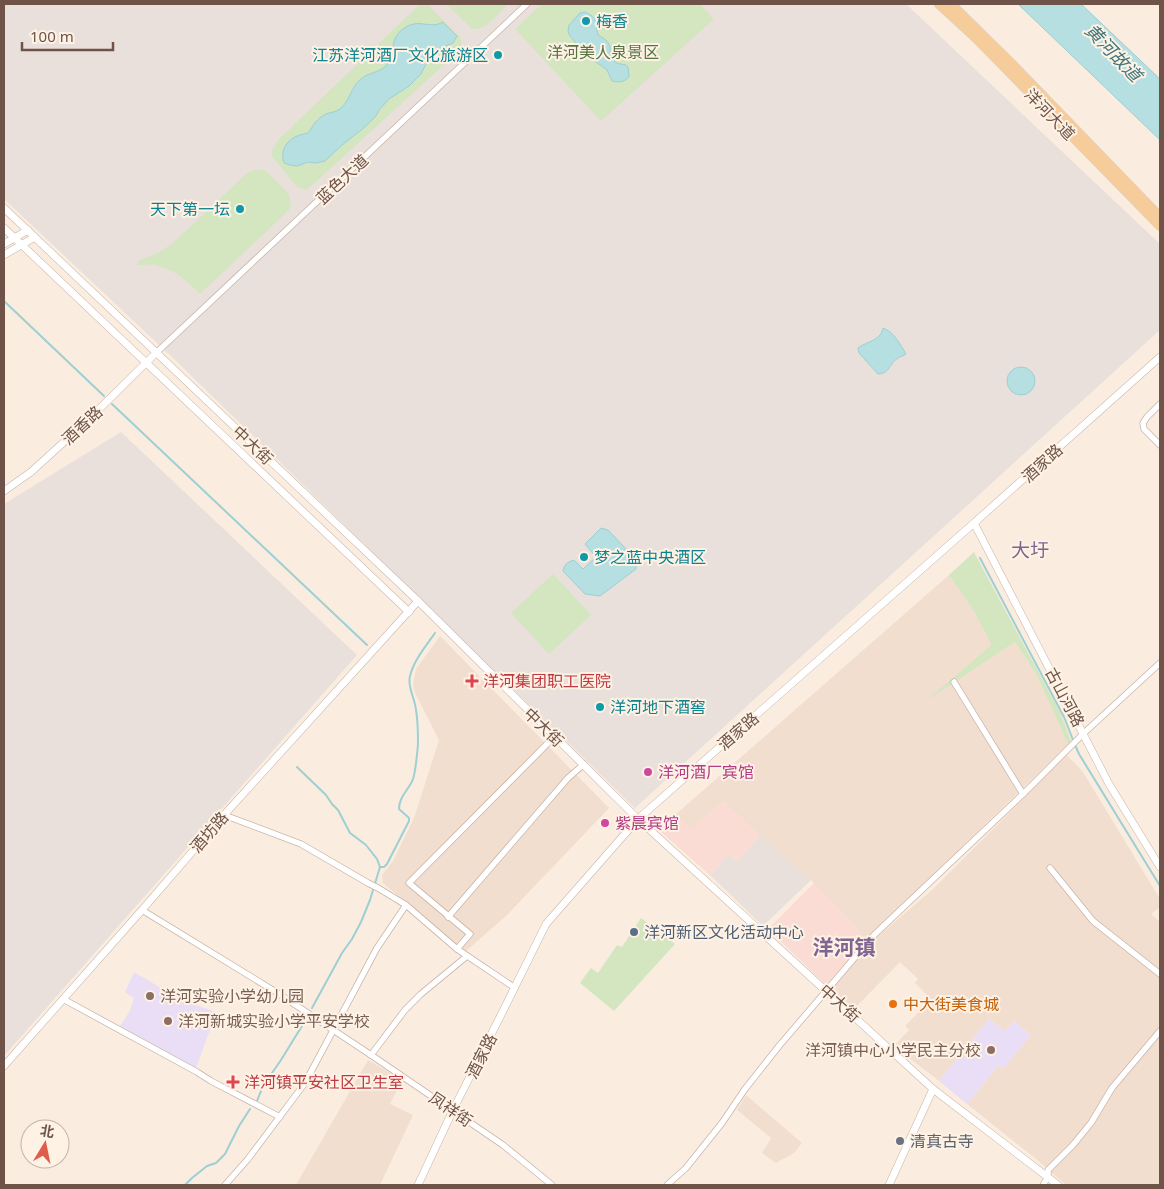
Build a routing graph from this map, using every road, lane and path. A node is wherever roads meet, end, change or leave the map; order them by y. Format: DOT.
graph roads {
  1 [pos="527,4"];
  2 [pos="939,4"];
  3 [pos="951,4"];
  4 [pos="4,208"];
  5 [pos="1160,216"];
  6 [pos="1160,226"];
  7 [pos="4,228"];
  8 [pos="28,230"];
  9 [pos="35,237"];
  10 [pos="14,238"];
  11 [pos="4,244"];
  12 [pos="22,245"];
  13 [pos="4,255"];
  14 [pos="156,353"];
  15 [pos="1160,357"];
  16 [pos="146,363"];
  17 [pos="1160,404"];
  18 [pos="1160,445"];
  19 [pos="4,490"];
  20 [pos="974,523"];
  21 [pos="418,601"];
  22 [pos="409,612"];
  23 [pos="1160,663"];
  24 [pos="954,682"];
  25 [pos="1082,736"];
  26 [pos="554,737"];
  27 [pos="584,764"];
  28 [pos="1023,794"];
  29 [pos="224,815"];
  30 [pos="638,819"];
  31 [pos="1160,867"];
  32 [pos="1050,868"];
  33 [pos="406,905"];
  34 [pos="142,910"];
  35 [pos="448,917"];
  36 [pos="457,949"];
  37 [pos="467,956"];
  38 [pos="1160,974"];
  39 [pos="515,988"];
  40 [pos="825,990"];
  41 [pos="63,999"];
  42 [pos="334,1030"];
  43 [pos="1160,1031"];
  44 [pos="371,1055"];
  45 [pos="4,1066"];
  46 [pos="933,1089"];
  47 [pos="453,1110"];
  48 [pos="280,1117"];
  49 [pos="1048,1177"];
  50 [pos="225,1185"];
  51 [pos="418,1185"];
  52 [pos="552,1185"];
  53 [pos="667,1185"];
  54 [pos="889,1185"];
  55 [pos="1043,1185"];
  56 [pos="1058,1185"];
  1 -- 14 [label="street, 蓝色大道"];
  2 -- 6 [label="main road, 洋河大道"];
  3 -- 5 [label="main road, 洋河大道"];
  4 -- 8 [label="street, 中大街"];
  7 -- 10 [label="street, 中大街"];
  8 -- 9 [label="street, 中大街"];
  8 -- 10 [label="street"];
  9 -- 12 [label="street"];
  9 -- 14 [label="street, 中大街"];
  10 -- 11 [label="street"];
  10 -- 12 [label="street, 中大街"];
  12 -- 13 [label="street"];
  12 -- 16 [label="street, 中大街"];
  14 -- 16 [label="street, 酒香路"];
  14 -- 21 [label="street, 中大街"];
  15 -- 20 [label="street, 酒家路"];
  16 -- 19 [label="street, 酒香路"];
  16 -- 22 [label="street, 中大街"];
  17 -- 18 [label="street"];
  20 -- 25 [label="street, 古山河路"];
  20 -- 30 [label="street, 酒家路"];
  21 -- 22 [label="street, 酒坊路"];
  21 -- 26 [label="street, 中大街"];
  22 -- 29 [label="street, 酒坊路"];
  23 -- 25 [label="street"];
  24 -- 28 [label="street"];
  25 -- 28 [label="street"];
  25 -- 31 [label="street, 古山河路"];
  26 -- 27 [label="street, 中大街"];
  26 -- 35 [label="street"];
  27 -- 30 [label="street, 中大街"];
  27 -- 35 [label="street"];
  28 -- 40 [label="street"];
  29 -- 33 [label="street"];
  29 -- 34 [label="street, 酒坊路"];
  30 -- 39 [label="street, 酒家路"];
  30 -- 40 [label="street, 中大街"];
  32 -- 38 [label="street"];
  33 -- 36 [label="street"];
  33 -- 42 [label="street"];
  34 -- 41 [label="street, 酒坊路"];
  34 -- 42 [label="street, 凤祥街"];
  35 -- 36 [label="street"];
  36 -- 37 [label="street"];
  37 -- 39 [label="street"];
  37 -- 44 [label="street"];
  39 -- 47 [label="street, 酒家路"];
  40 -- 46 [label="street, 中大街"];
  40 -- 53 [label="street"];
  41 -- 45 [label="street, 酒坊路"];
  41 -- 48 [label="street"];
  42 -- 44 [label="street, 凤祥街"];
  42 -- 48 [label="street"];
  43 -- 49 [label="street"];
  44 -- 47 [label="street, 凤祥街"];
  46 -- 49 [label="street, 中大街"];
  46 -- 54 [label="street"];
  47 -- 51 [label="street, 酒家路"];
  47 -- 52 [label="street, 凤祥街"];
  48 -- 50 [label="street"];
  49 -- 55 [label="street"];
  49 -- 56 [label="street, 中大街"];
}
